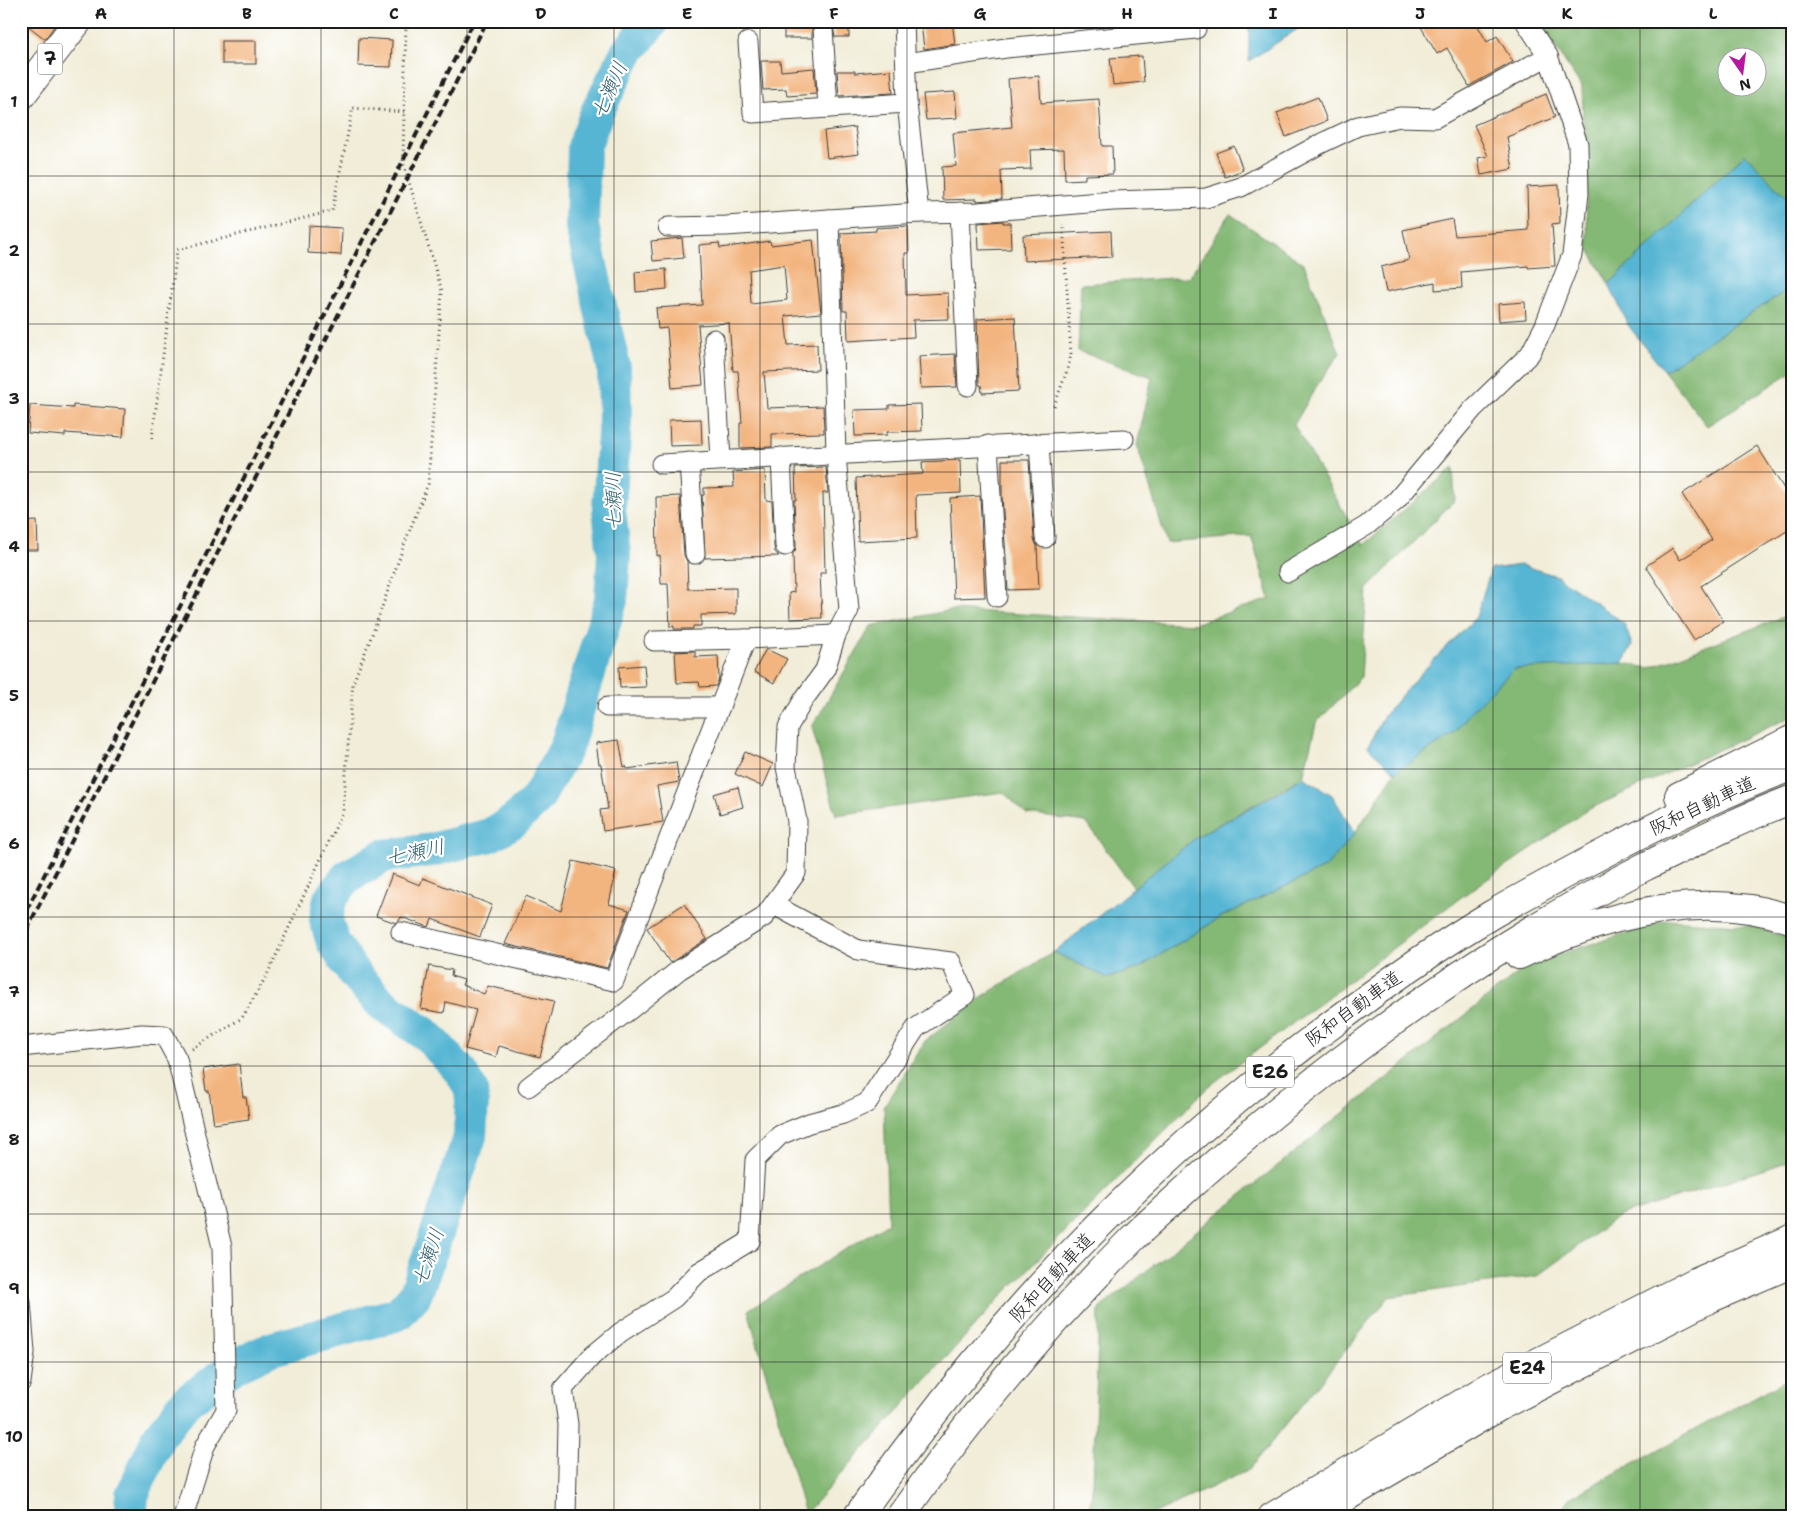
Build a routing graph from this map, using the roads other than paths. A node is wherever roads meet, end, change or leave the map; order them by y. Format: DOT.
graph roads {
  1 [pos="78,21"];
  2 [pos="904,21"];
  3 [pos="1525,21"];
  4 [pos="823,28"];
  5 [pos="1196,29"];
  6 [pos="748,42"];
  7 [pos="1548,56"];
  8 [pos="906,63"];
  9 [pos="21,96"];
  10 [pos="907,103"];
  11 [pos="828,108"];
  12 [pos="960,212"];
  13 [pos="919,213"];
  14 [pos="829,219"];
  15 [pos="668,227"];
  16 [pos="714,338"];
  17 [pos="968,386"];
  18 [pos="1124,439"];
  19 [pos="1039,443"];
  20 [pos="988,446"];
  21 [pos="836,454"];
  22 [pos="782,457"];
  23 [pos="721,460"];
  24 [pos="689,462"];
  25 [pos="662,464"];
  26 [pos="1045,538"];
  27 [pos="785,546"];
  28 [pos="695,554"];
  29 [pos="1288,572"];
  30 [pos="997,597"];
  31 [pos="836,635"];
  32 [pos="746,639"];
  33 [pos="654,641"];
  34 [pos="607,707"];
  35 [pos="720,707"];
  36 [pos="1793,739"];
  37 [pos="1793,766"];
  38 [pos="1793,799"];
  39 [pos="774,905"];
  40 [pos="1490,915"];
  41 [pos="1793,920"];
  42 [pos="400,932"];
  43 [pos="21,1048"];
  44 [pos="528,1087"];
  45 [pos="1133,1238"];
  46 [pos="1793,1239"];
  47 [pos="1793,1263"];
  48 [pos="21,1302"];
  49 [pos="21,1382"];
  50 [pos="183,1517"];
  51 [pos="566,1517"];
  52 [pos="857,1517"];
  53 [pos="900,1517"];
  54 [pos="1272,1517"];
  55 [pos="1312,1517"];
  1 -- 9 [label="main road, 7"];
  2 -- 8 [label="street"];
  3 -- 7 [label="street"];
  4 -- 11 [label="street"];
  5 -- 8 [label="street"];
  6 -- 11 [label="street"];
  7 -- 12 [label="street"];
  7 -- 29 [label="street"];
  8 -- 10 [label="street"];
  10 -- 11 [label="street"];
  10 -- 13 [label="street"];
  12 -- 13 [label="street"];
  12 -- 17 [label="street"];
  13 -- 14 [label="street"];
  14 -- 15 [label="street"];
  14 -- 21 [label="street"];
  16 -- 23 [label="street"];
  18 -- 19 [label="street"];
  19 -- 20 [label="street"];
  19 -- 26 [label="street"];
  20 -- 21 [label="street"];
  20 -- 30 [label="street"];
  21 -- 22 [label="street"];
  21 -- 31 [label="street"];
  22 -- 23 [label="street"];
  22 -- 27 [label="street"];
  23 -- 24 [label="street"];
  24 -- 25 [label="street"];
  24 -- 28 [label="street"];
  31 -- 32 [label="street"];
  31 -- 39 [label="street"];
  32 -- 33 [label="street"];
  32 -- 35 [label="street"];
  34 -- 35 [label="street"];
  35 -- 42 [label="street"];
  36 -- 40 [label="main road"];
  37 -- 40 [label="main road, 阪和自動車道 / E26"];
  38 -- 45 [label="main road, 阪和自動車道 / E26"];
  39 -- 44 [label="street"];
  39 -- 51 [label="street"];
  40 -- 52 [label="main road, 阪和自動車道 / E26"];
  41 -- 45 [label="main road"];
  43 -- 50 [label="street"];
  45 -- 53 [label="main road, 阪和自動車道 / E26"];
  46 -- 54 [label="main road, E24"];
  47 -- 55 [label="main road, E24"];
  48 -- 49 [label="street"];
}
